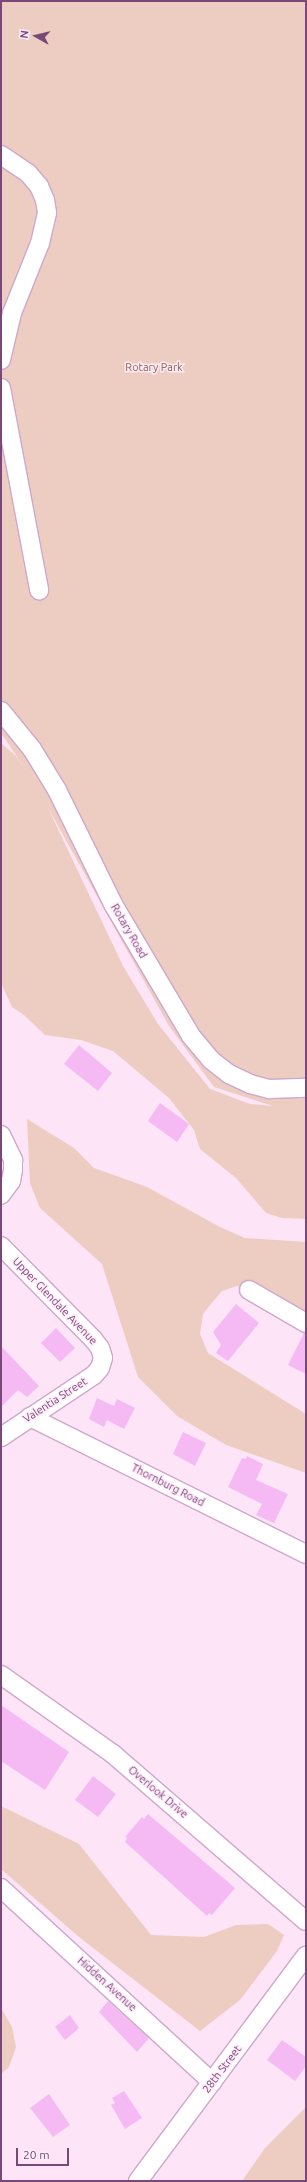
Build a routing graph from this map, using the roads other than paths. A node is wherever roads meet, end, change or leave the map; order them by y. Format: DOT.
graph roads {
  1 [pos="1,155"];
  2 [pos="1,360"];
  3 [pos="1,388"];
  4 [pos="38,590"];
  5 [pos="1,711"];
  6 [pos="306,1088"];
  7 [pos="1,1135"];
  8 [pos="1,1195"];
  9 [pos="1,1246"];
  10 [pos="249,1290"];
  11 [pos="306,1323"];
  12 [pos="103,1358"];
  13 [pos="30,1417"];
  14 [pos="1,1437"];
  15 [pos="306,1554"];
  16 [pos="1,1675"];
  17 [pos="1,1888"];
  18 [pos="306,1921"];
  19 [pos="306,1956"];
  20 [pos="212,2082"];
  21 [pos="138,2181"];
  1 -- 2 [label="street"];
  3 -- 4 [label="street"];
  5 -- 6 [label="street, Rotary Road"];
  7 -- 8 [label="street"];
  9 -- 12 [label="street, Upper Glendale Avenue"];
  10 -- 11 [label="street"];
  12 -- 13 [label="street, Valentia Street"];
  13 -- 14 [label="street, Valentia Street"];
  13 -- 15 [label="street, Thornburg Road"];
  16 -- 18 [label="street, Overlook Drive"];
  17 -- 20 [label="street, Hidden Avenue"];
  19 -- 20 [label="street, 28th Street"];
  20 -- 21 [label="street, 28th Street"];
}
